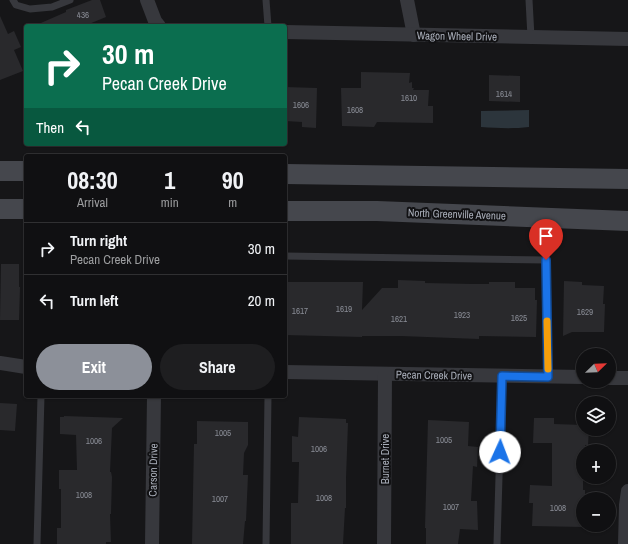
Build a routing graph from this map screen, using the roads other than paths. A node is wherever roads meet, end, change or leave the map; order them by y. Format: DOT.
graph roads {
  1 [pos="13,0"];
  2 [pos="70,0"];
  3 [pos="147,0"];
  4 [pos="266,0"];
  5 [pos="407,0"];
  6 [pos="529,0"];
  7 [pos="157,24"];
  8 [pos="268,24"];
  9 [pos="287,32"];
  10 [pos="414,35"];
  11 [pos="531,37"];
  12 [pos="628,39"];
  13 [pos="0,171"];
  14 [pos="24,171"];
  15 [pos="287,174"];
  16 [pos="628,179"];
  17 [pos="0,209"];
  18 [pos="24,209"];
  19 [pos="287,211"];
  20 [pos="628,221"];
  21 [pos="287,256"];
  22 [pos="0,363"];
  23 [pos="24,367"];
  24 [pos="287,372"];
  25 [pos="385,374"];
  26 [pos="502,376"];
  27 [pos="548,377"];
  28 [pos="576,377"];
  29 [pos="616,378"];
  30 [pos="628,378"];
  31 [pos="41,398"];
  32 [pos="154,398"];
  33 [pos="268,398"];
  34 [pos="628,491"];
  35 [pos="37,544"];
  36 [pos="152,544"];
  37 [pos="266,544"];
  38 [pos="384,544"];
  39 [pos="497,544"];
  40 [pos="625,544"];
  1 -- 2 [label="lane"];
  3 -- 7 [label="street"];
  4 -- 8 [label="lane"];
  5 -- 10 [label="street"];
  6 -- 11 [label="lane"];
  9 -- 10 [label="street, Wagon Wheel Drive"];
  10 -- 11 [label="street, Wagon Wheel Drive"];
  11 -- 12 [label="street, Wagon Wheel Drive"];
  13 -- 14 [label="main road"];
  15 -- 16 [label="main road"];
  17 -- 18 [label="main road"];
  19 -- 20 [label="main road, North Greenville Avenue"];
  21 -- 27 [label="lane"];
  22 -- 23 [label="street"];
  24 -- 25 [label="street, Pecan Creek Drive"];
  25 -- 26 [label="street, Pecan Creek Drive"];
  25 -- 38 [label="street, Burnet Drive"];
  26 -- 27 [label="street, Pecan Creek Drive"];
  26 -- 39 [label="lane"];
  27 -- 28 [label="street, Pecan Creek Drive"];
  29 -- 30 [label="street"];
  31 -- 35 [label="lane"];
  32 -- 36 [label="street, Carson Drive"];
  33 -- 37 [label="lane"];
  34 -- 40 [label="street"];
}
